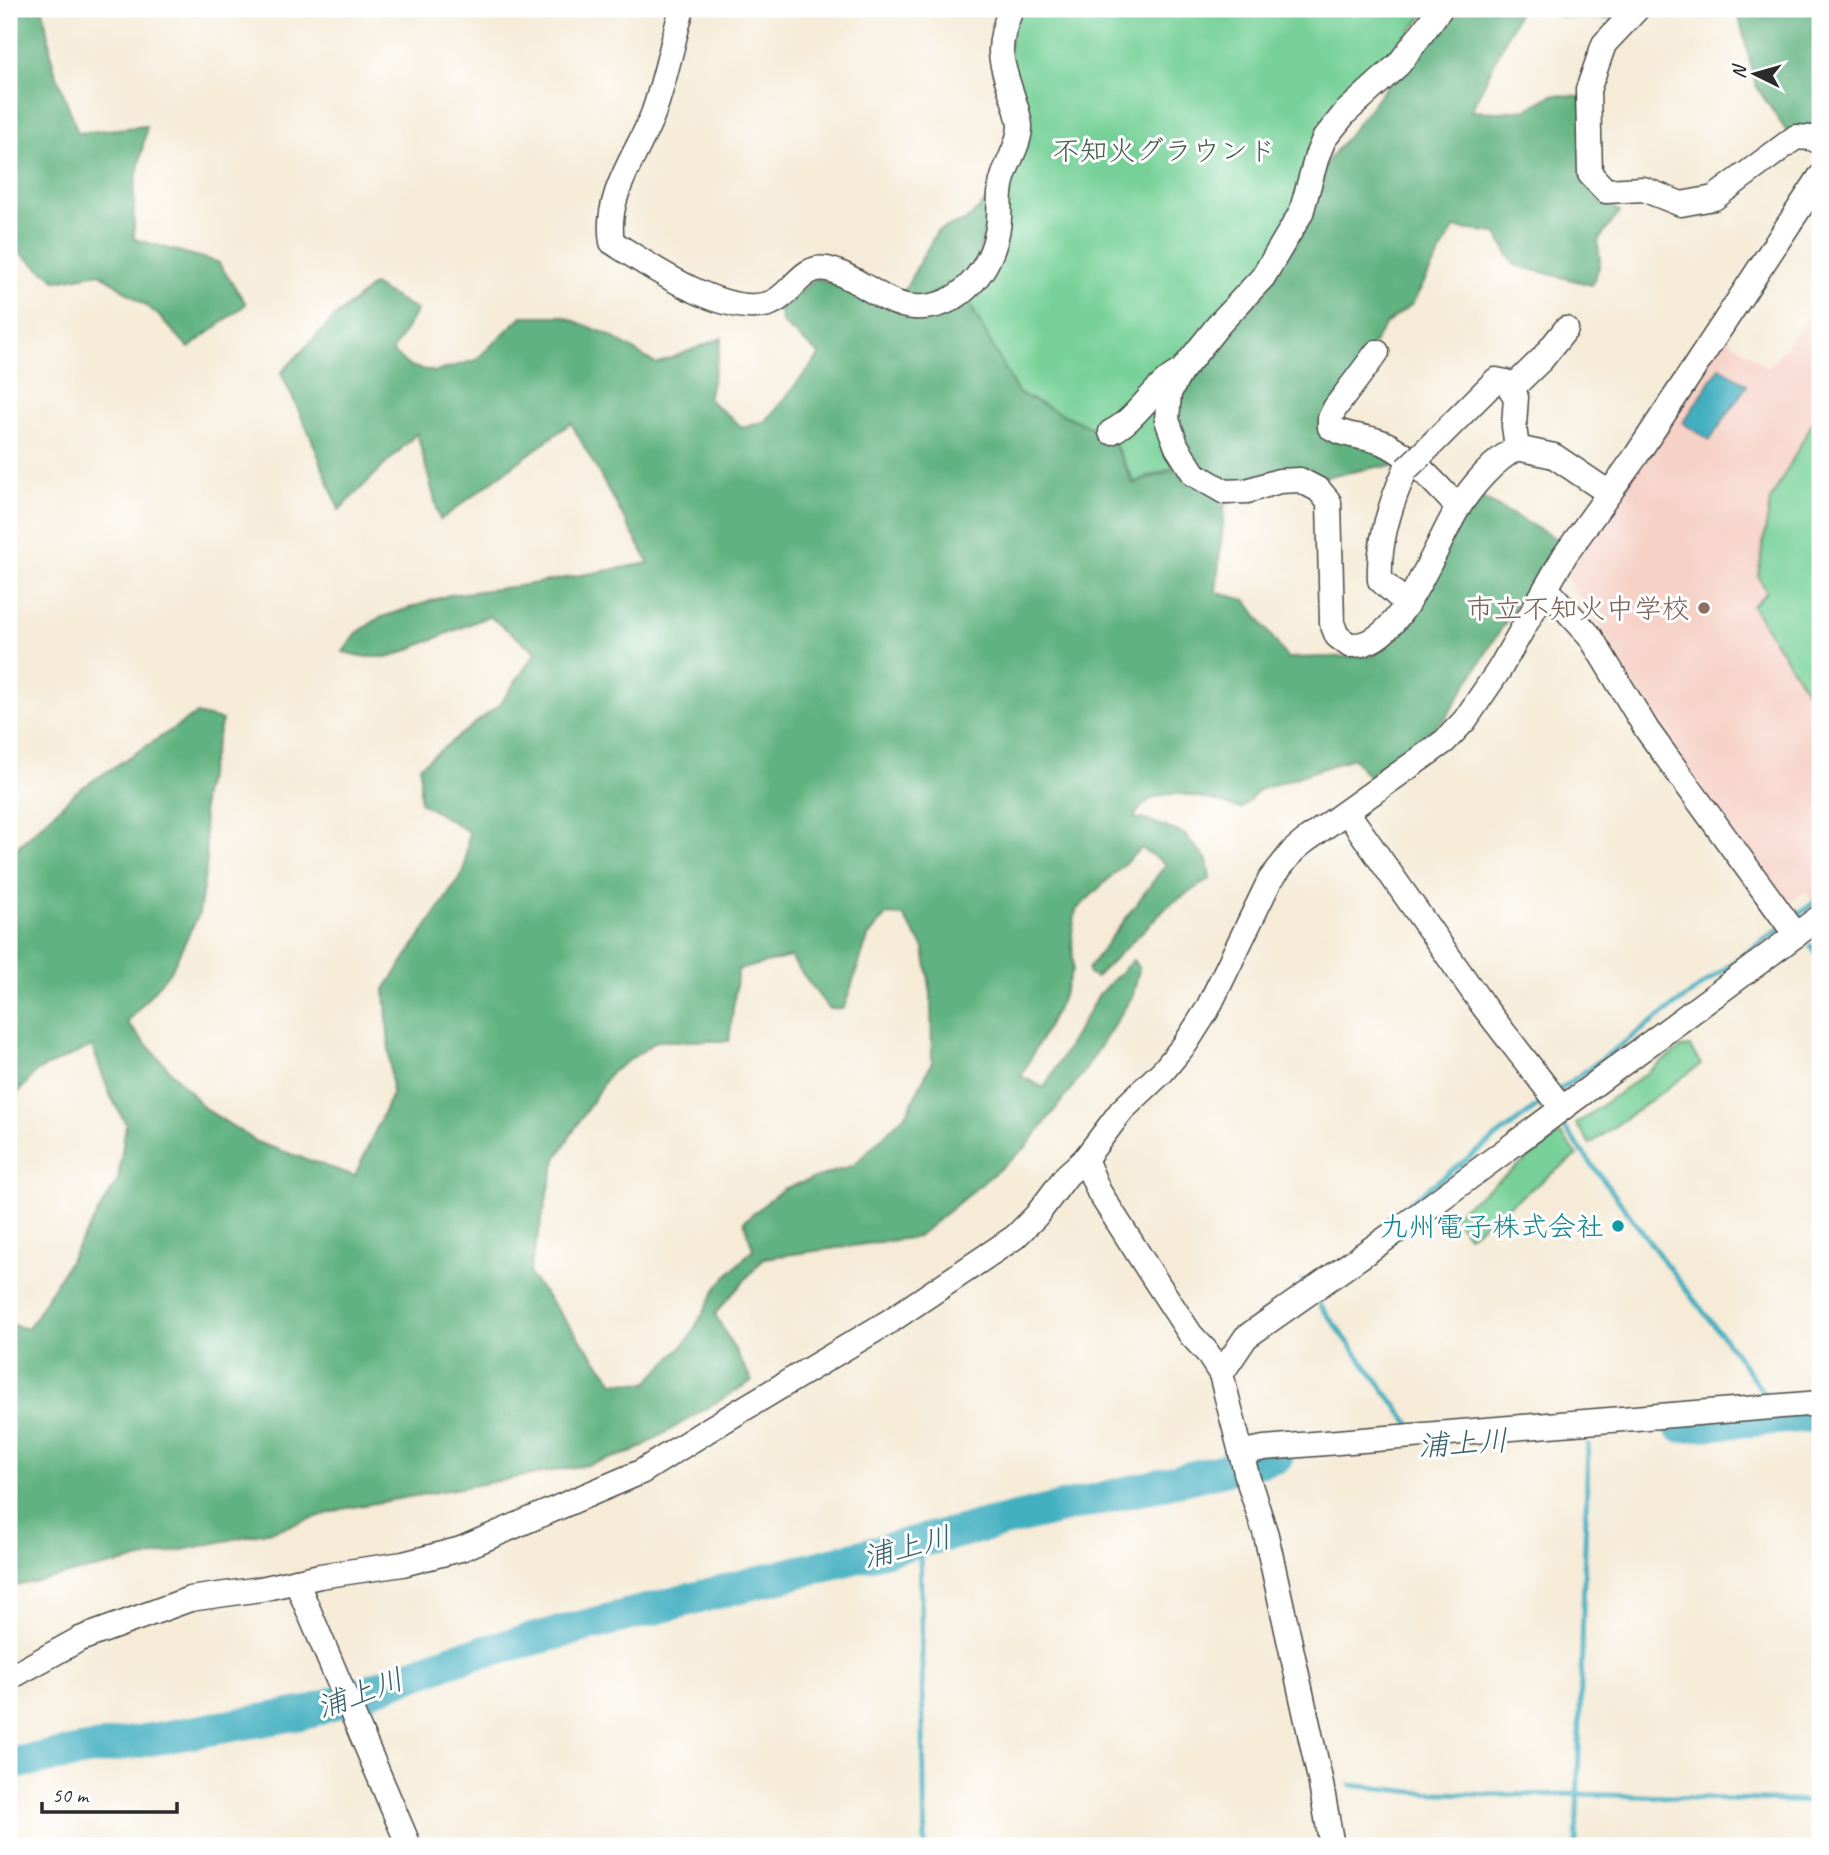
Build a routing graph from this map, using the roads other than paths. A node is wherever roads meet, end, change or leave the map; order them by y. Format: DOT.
graph roads {
  1 [pos="682,9"];
  2 [pos="1011,9"];
  3 [pos="1440,9"];
  4 [pos="1637,9"];
  5 [pos="1820,142"];
  6 [pos="1820,177"];
  7 [pos="1566,329"];
  8 [pos="1377,352"];
  9 [pos="1180,373"];
  10 [pos="1512,388"];
  11 [pos="1111,432"];
  12 [pos="1517,448"];
  13 [pos="1609,493"];
  14 [pos="1458,507"];
  15 [pos="1546,588"];
  16 [pos="1407,604"];
  17 [pos="1347,812"];
  18 [pos="1820,917"];
  19 [pos="1790,926"];
  20 [pos="1555,1099"];
  21 [pos="1085,1158"];
  22 [pos="1221,1374"];
  23 [pos="1820,1403"];
  24 [pos="1243,1462"];
  25 [pos="296,1581"];
  26 [pos="9,1678"];
  27 [pos="409,1846"];
  28 [pos="1332,1846"];
  1 -- 2 [label="street"];
  3 -- 9 [label="street"];
  4 -- 5 [label="street"];
  6 -- 13 [label="street"];
  7 -- 10 [label="street"];
  8 -- 14 [label="street"];
  9 -- 11 [label="street"];
  9 -- 16 [label="street"];
  10 -- 12 [label="street"];
  10 -- 16 [label="street"];
  12 -- 13 [label="street"];
  12 -- 14 [label="street"];
  13 -- 15 [label="street"];
  14 -- 16 [label="street"];
  15 -- 17 [label="street"];
  15 -- 19 [label="street"];
  17 -- 20 [label="street"];
  17 -- 21 [label="street"];
  18 -- 19 [label="street"];
  19 -- 20 [label="street"];
  20 -- 22 [label="street"];
  21 -- 22 [label="street"];
  21 -- 25 [label="street"];
  22 -- 24 [label="street"];
  23 -- 24 [label="street"];
  24 -- 28 [label="street"];
  25 -- 26 [label="street"];
  25 -- 27 [label="street"];
}
